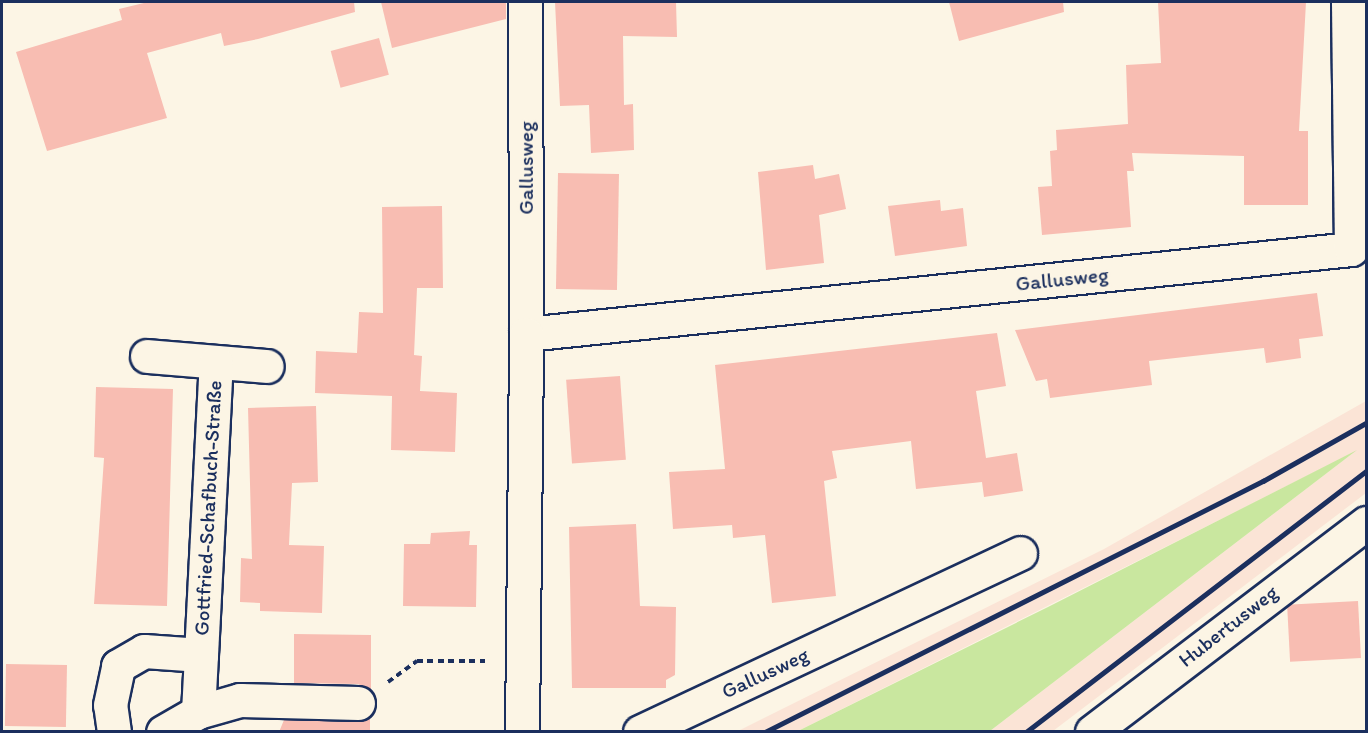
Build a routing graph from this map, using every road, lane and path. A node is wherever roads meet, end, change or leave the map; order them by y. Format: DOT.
graph roads {
  1 [pos="525,2"];
  2 [pos="1348,2"];
  3 [pos="526,334"];
  4 [pos="147,356"];
  5 [pos="216,362"];
  6 [pos="267,366"];
  7 [pos="1366,523"];
  8 [pos="1020,553"];
  9 [pos="201,654"];
  10 [pos="523,661"];
  11 [pos="358,703"];
  12 [pos="198,712"];
  13 [pos="114,732"];
  14 [pos="164,732"];
  15 [pos="522,732"];
  16 [pos="640,732"];
  17 [pos="1092,732"];
  1 -- 3 [label="street, Gallusweg"];
  2 -- 3 [label="street, Gallusweg"];
  3 -- 10 [label="street, Gallusweg"];
  4 -- 5 [label="street, Gottfried-Schafbuch-Straße"];
  5 -- 6 [label="street, Gottfried-Schafbuch-Straße"];
  5 -- 9 [label="street, Gottfried-Schafbuch-Straße"];
  7 -- 17 [label="street, Hubertusweg"];
  8 -- 16 [label="street, Gallusweg"];
  9 -- 12 [label="street, Gottfried-Schafbuch-Straße"];
  9 -- 13 [label="street, Gottfried-Schafbuch-Straße"];
  10 -- 11 [label="path"];
  10 -- 15 [label="street, Gallusweg"];
  11 -- 12 [label="street"];
  12 -- 14 [label="street"];
}
